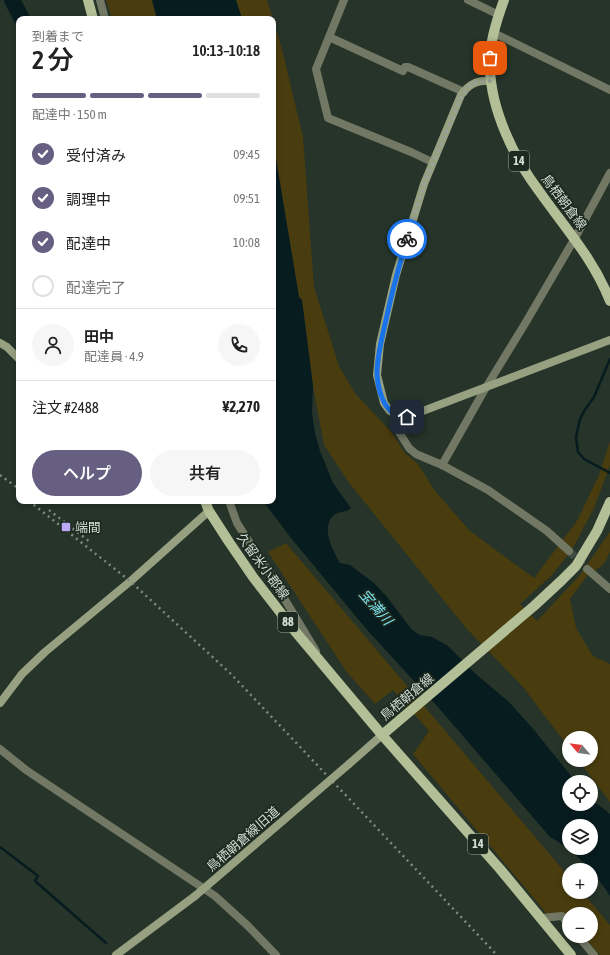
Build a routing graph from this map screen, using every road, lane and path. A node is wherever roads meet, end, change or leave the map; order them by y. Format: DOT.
graph roads {
  1 [pos="88,0"];
  2 [pos="100,0"];
  3 [pos="344,0"];
  4 [pos="468,0"];
  5 [pos="504,0"];
  6 [pos="499,15"];
  7 [pos="92,16"];
  8 [pos="104,16"];
  9 [pos="494,32"];
  10 [pos="329,37"];
  11 [pos="491,81"];
  12 [pos="610,90"];
  13 [pos="464,92"];
  14 [pos="432,162"];
  15 [pos="610,173"];
  16 [pos="575,238"];
  17 [pos="610,301"];
  18 [pos="610,340"];
  19 [pos="0,343"];
  20 [pos="16,356"];
  21 [pos="485,388"];
  22 [pos="403,417"];
  23 [pos="442,465"];
  24 [pos="610,502"];
  25 [pos="206,504"];
  26 [pos="230,504"];
  27 [pos="209,511"];
  28 [pos="569,551"];
  29 [pos="588,569"];
  30 [pos="610,589"];
  31 [pos="329,673"];
  32 [pos="0,703"];
  33 [pos="382,736"];
  34 [pos="0,749"];
  35 [pos="562,916"];
  36 [pos="540,918"];
  37 [pos="584,943"];
  38 [pos="116,955"];
  39 [pos="276,955"];
  40 [pos="572,955"];
  41 [pos="594,955"];
  1 -- 7 [label="main road"];
  2 -- 8 [label="street"];
  3 -- 10 [label="street"];
  4 -- 6 [label="street"];
  5 -- 6 [label="main road, 鳥栖朝倉線 / 14"];
  6 -- 9 [label="main road, 鳥栖朝倉線 / 14"];
  9 -- 11 [label="main road, 鳥栖朝倉線 / 14"];
  9 -- 12 [label="street"];
  10 -- 13 [label="street"];
  10 -- 14 [label="street"];
  11 -- 13 [label="street"];
  11 -- 16 [label="main road, 鳥栖朝倉線 / 14"];
  13 -- 14 [label="street"];
  14 -- 22 [label="street"];
  15 -- 16 [label="street"];
  16 -- 17 [label="main road, 鳥栖朝倉線 / 14"];
  16 -- 21 [label="street"];
  18 -- 21 [label="street"];
  19 -- 20 [label="street"];
  21 -- 22 [label="street"];
  21 -- 23 [label="street"];
  22 -- 23 [label="street"];
  23 -- 28 [label="street"];
  24 -- 33 [label="main road, 鳥栖朝倉線"];
  25 -- 27 [label="main road, 久留米小郡線 / 88"];
  26 -- 31 [label="street"];
  27 -- 31 [label="main road, 久留米小郡線 / 88"];
  27 -- 32 [label="street"];
  29 -- 30 [label="street"];
  31 -- 33 [label="main road, 久留米小郡線 / 88"];
  33 -- 36 [label="main road, 鳥栖朝倉線 / 14"];
  33 -- 38 [label="street, 鳥栖朝倉線旧道, bridge"];
  34 -- 39 [label="street"];
  35 -- 36 [label="street"];
  36 -- 40 [label="main road, 鳥栖朝倉線 / 14"];
  37 -- 41 [label="street"];
}
